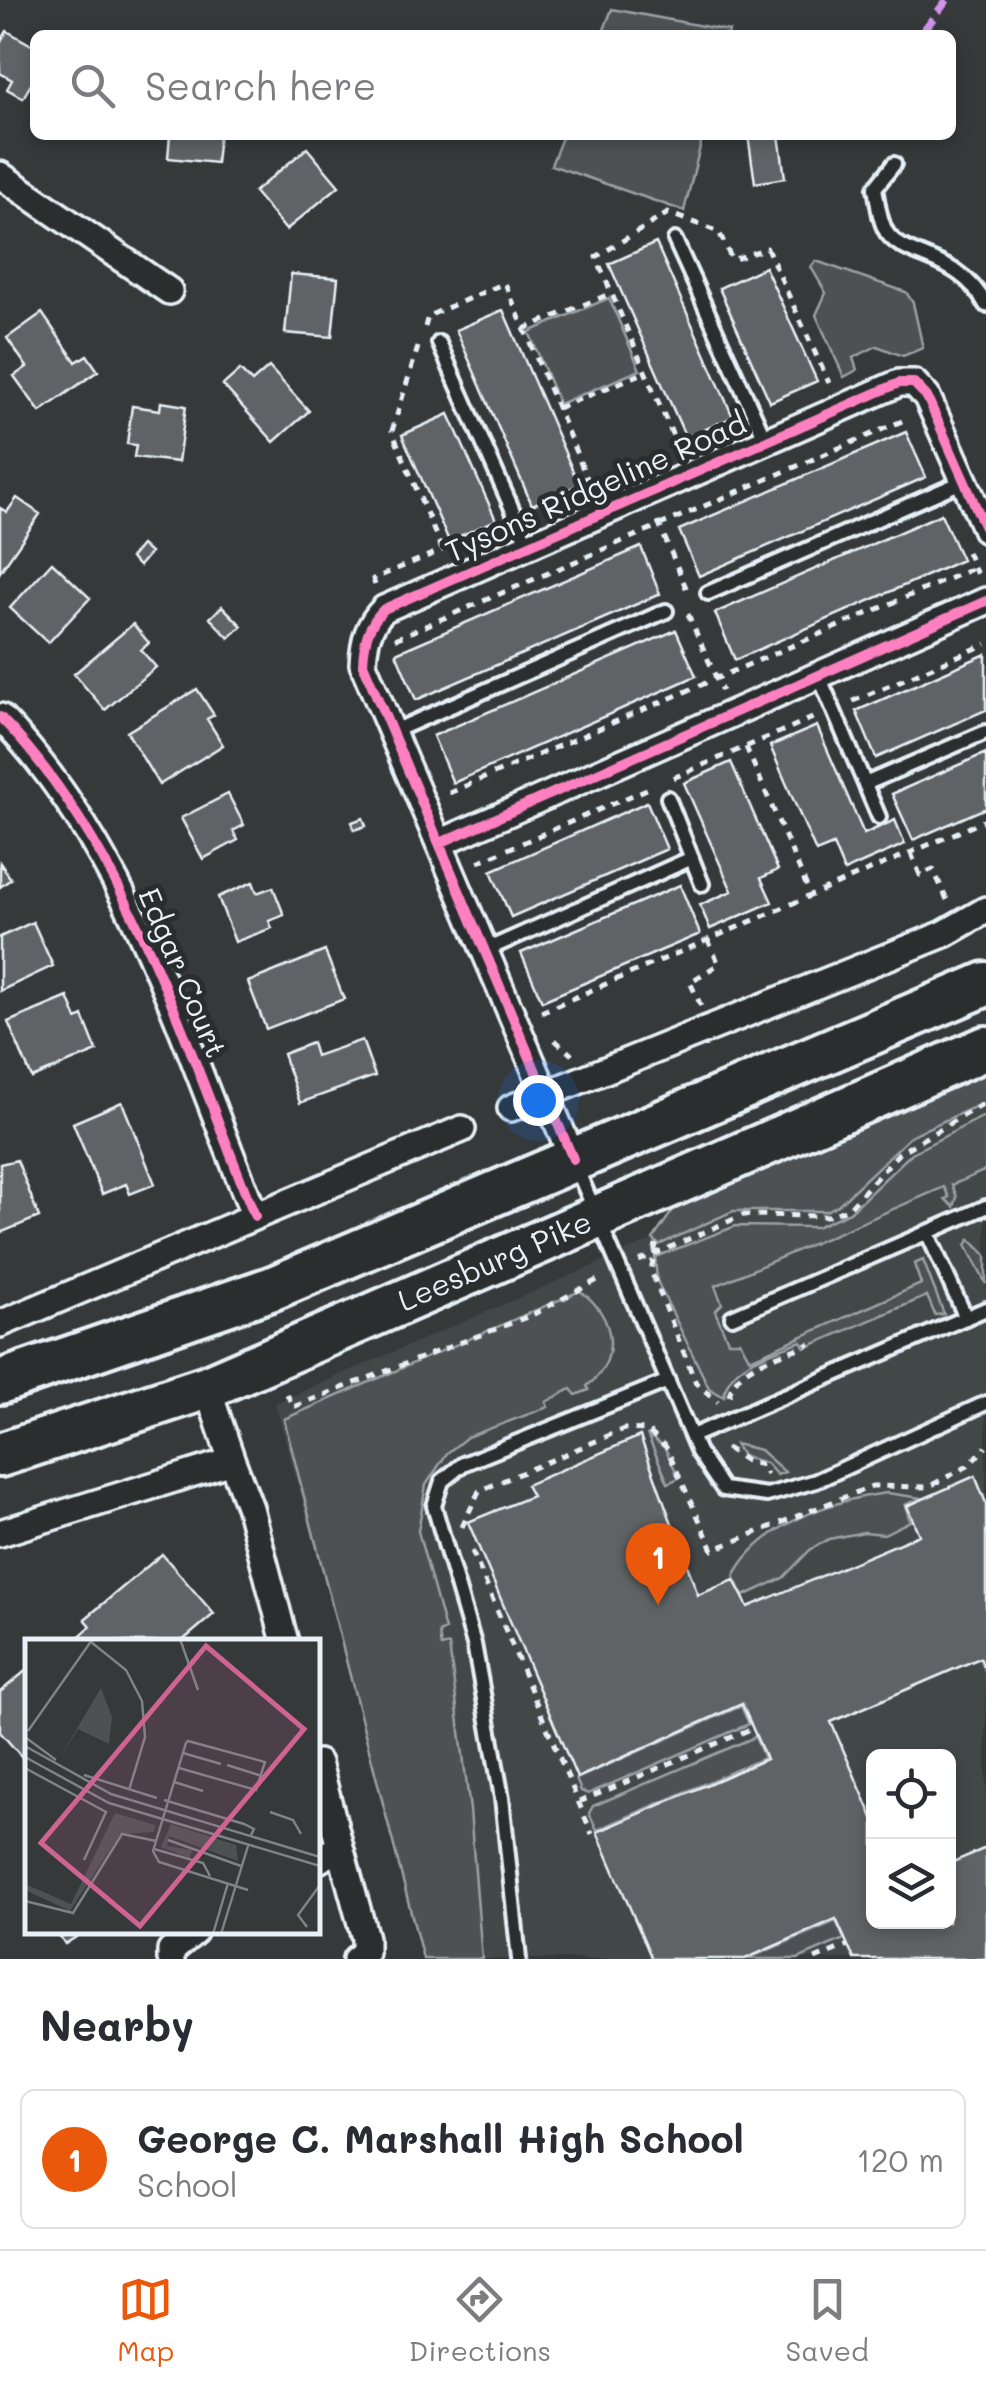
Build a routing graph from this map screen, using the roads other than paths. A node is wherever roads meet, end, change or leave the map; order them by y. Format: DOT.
graph roads {
  1 [pos="894,164"];
  2 [pos="0,176"];
  3 [pos="675,240"];
  4 [pos="168,290"];
  5 [pos="986,305"];
  6 [pos="439,343"];
  7 [pos="766,441"];
  8 [pos="953,486"];
  9 [pos="986,530"];
  10 [pos="528,545"];
  11 [pos="983,591"];
  12 [pos="708,593"];
  13 [pos="666,611"];
  14 [pos="818,676"];
  15 [pos="0,717"];
  16 [pos="392,732"];
  17 [pos="986,732"];
  18 [pos="864,784"];
  19 [pos="668,798"];
  20 [pos="878,817"];
  21 [pos="440,843"];
  22 [pos="692,858"];
  23 [pos="702,884"];
  24 [pos="986,910"];
  25 [pos="486,950"];
  26 [pos="986,984"];
  27 [pos="986,1048"];
  28 [pos="548,1092"];
  29 [pos="512,1108"];
  30 [pos="462,1129"];
  31 [pos="573,1159"];
  32 [pos="986,1206"];
  33 [pos="597,1215"];
  34 [pos="255,1216"];
  35 [pos="927,1232"];
  36 [pos="986,1309"];
  37 [pos="732,1318"];
  38 [pos="966,1318"];
  39 [pos="0,1324"];
  40 [pos="668,1381"];
  41 [pos="0,1382"];
  42 [pos="208,1388"];
  43 [pos="986,1403"];
  44 [pos="692,1436"];
  45 [pos="0,1455"];
  46 [pos="232,1461"];
  47 [pos="0,1534"];
  48 [pos="284,1639"];
  49 [pos="320,1780"];
  50 [pos="329,1853"];
  51 [pos="192,1934"];
  52 [pos="171,1959"];
  53 [pos="356,1959"];
  54 [pos="518,1959"];
  1 -- 5 [label="lane"];
  2 -- 4 [label="street"];
  3 -- 7 [label="lane"];
  6 -- 10 [label="lane"];
  7 -- 8 [label="street, Tysons Ridgeline Road"];
  7 -- 10 [label="street, Tysons Ridgeline Road"];
  8 -- 9 [label="street, Tysons Ridgeline Road"];
  8 -- 12 [label="lane"];
  10 -- 16 [label="street, Tysons Ridgeline Road"];
  11 -- 14 [label="street"];
  13 -- 16 [label="lane"];
  14 -- 18 [label="lane"];
  14 -- 21 [label="street"];
  15 -- 34 [label="street, Edgar Court"];
  16 -- 21 [label="street"];
  17 -- 18 [label="lane"];
  18 -- 20 [label="lane"];
  19 -- 22 [label="lane"];
  21 -- 25 [label="street"];
  22 -- 23 [label="lane"];
  22 -- 25 [label="lane"];
  24 -- 28 [label="street"];
  25 -- 28 [label="street"];
  26 -- 31 [label="main road, Leesburg Pike"];
  27 -- 33 [label="main road, Leesburg Pike"];
  28 -- 29 [label="street"];
  28 -- 31 [label="street"];
  30 -- 34 [label="street"];
  31 -- 33 [label="lane"];
  31 -- 41 [label="main road, Leesburg Pike"];
  32 -- 35 [label="lane"];
  33 -- 40 [label="lane"];
  33 -- 42 [label="main road, Leesburg Pike"];
  34 -- 39 [label="street"];
  35 -- 37 [label="lane"];
  35 -- 38 [label="lane"];
  36 -- 38 [label="lane"];
  38 -- 44 [label="lane"];
  40 -- 44 [label="lane"];
  40 -- 54 [label="lane"];
  42 -- 45 [label="main road, Leesburg Pike"];
  42 -- 46 [label="street"];
  43 -- 44 [label="lane"];
  46 -- 47 [label="street"];
  46 -- 48 [label="street"];
  49 -- 50 [label="street"];
  50 -- 53 [label="street"];
  51 -- 52 [label="street"];
}
